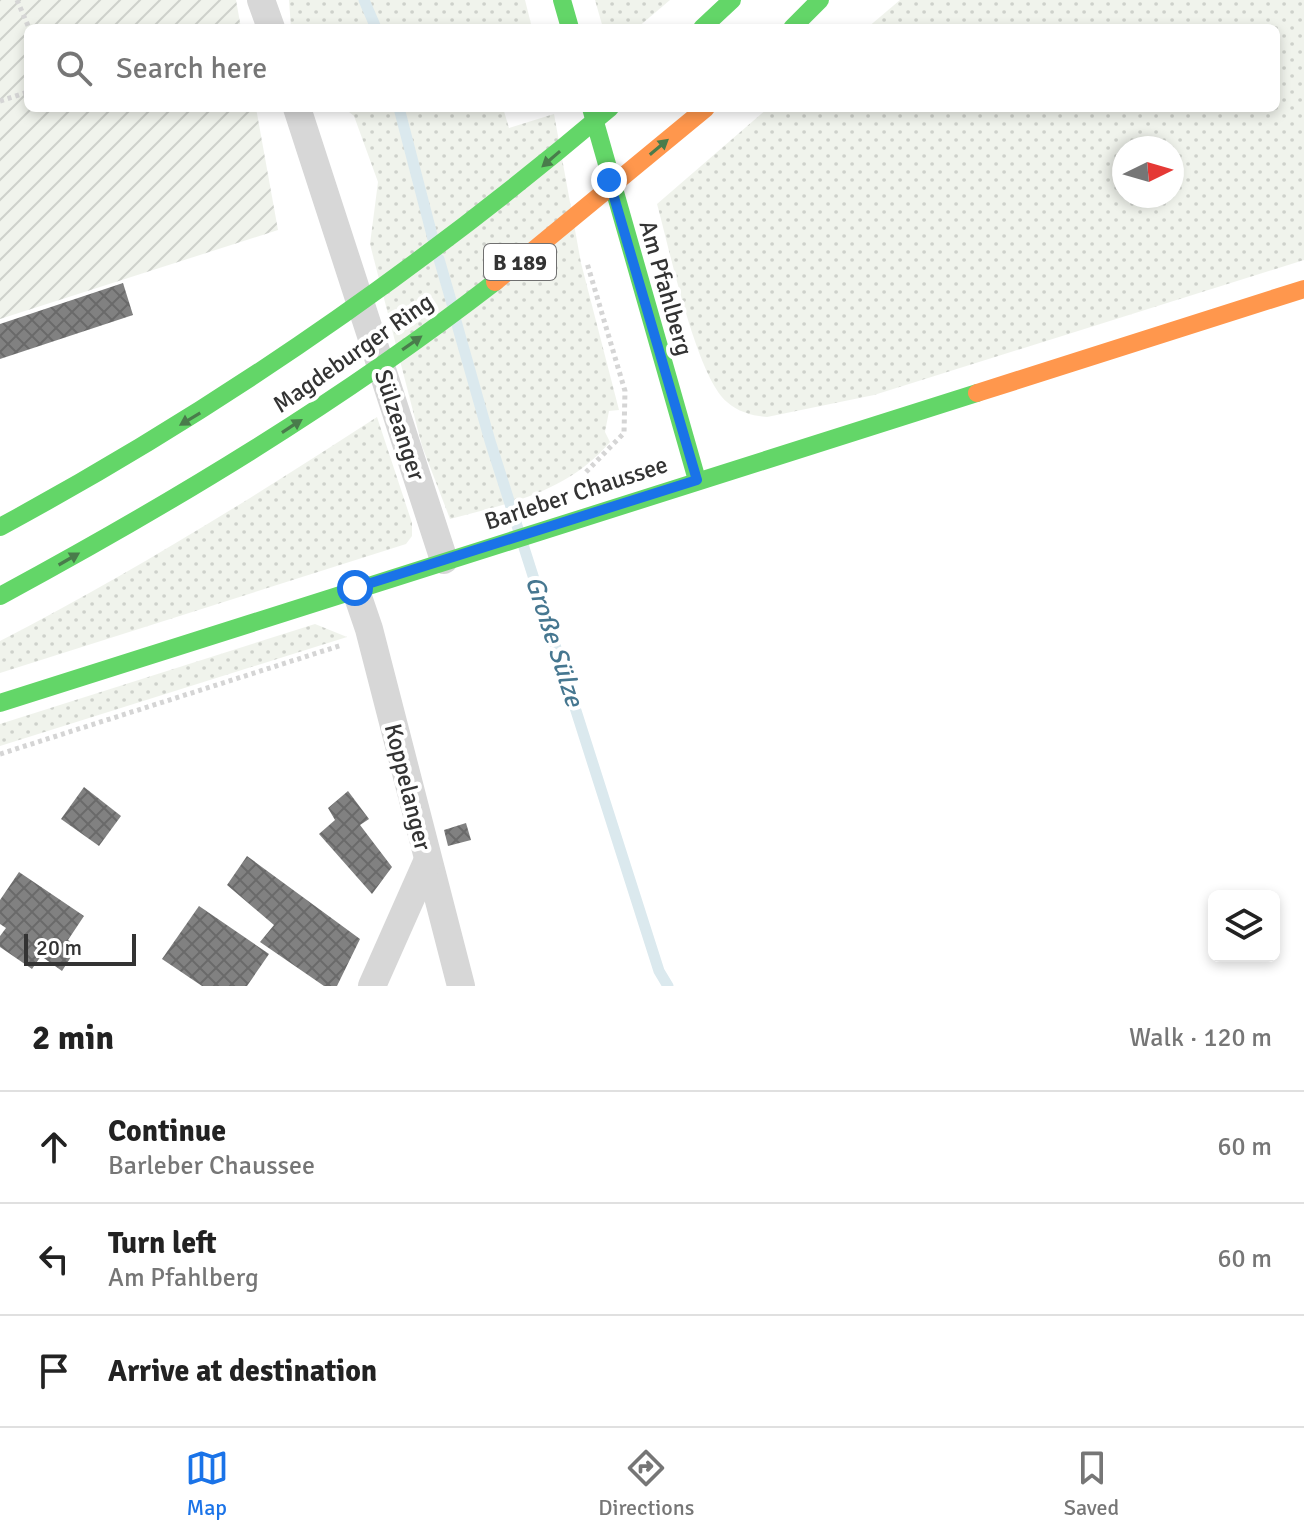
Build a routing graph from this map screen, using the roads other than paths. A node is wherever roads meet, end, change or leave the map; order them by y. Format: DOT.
graph roads {
  1 [pos="261,0"];
  2 [pos="562,0"];
  3 [pos="732,0"];
  4 [pos="820,0"];
  5 [pos="708,23"];
  6 [pos="270,24"];
  7 [pos="569,24"];
  8 [pos="796,24"];
  9 [pos="298,112"];
  10 [pos="592,112"];
  11 [pos="605,112"];
  12 [pos="701,112"];
  13 [pos="1304,289"];
  14 [pos="697,480"];
  15 [pos="0,527"];
  16 [pos="444,560"];
  17 [pos="355,588"];
  18 [pos="0,596"];
  19 [pos="0,703"];
  20 [pos="427,862"];
  21 [pos="372,986"];
  22 [pos="461,986"];
  1 -- 6 [label="street"];
  2 -- 7 [label="main road"];
  3 -- 5 [label="main road"];
  4 -- 8 [label="main road"];
  9 -- 16 [label="street, Sülzeanger"];
  10 -- 14 [label="main road, Am Pfahlberg"];
  11 -- 15 [label="main road, Magdeburger Ring / B 189, one-way"];
  18 -- 12 [label="main road, Magdeburger Ring / B 189, one-way"];
  13 -- 14 [label="main road, Barleber Chaussee"];
  14 -- 16 [label="main road, Barleber Chaussee"];
  16 -- 17 [label="main road, Barleber Chaussee"];
  17 -- 19 [label="main road, Barleber Chaussee"];
  17 -- 20 [label="street, Koppelanger"];
  20 -- 21 [label="street"];
  20 -- 22 [label="street, Koppelanger"];
}
